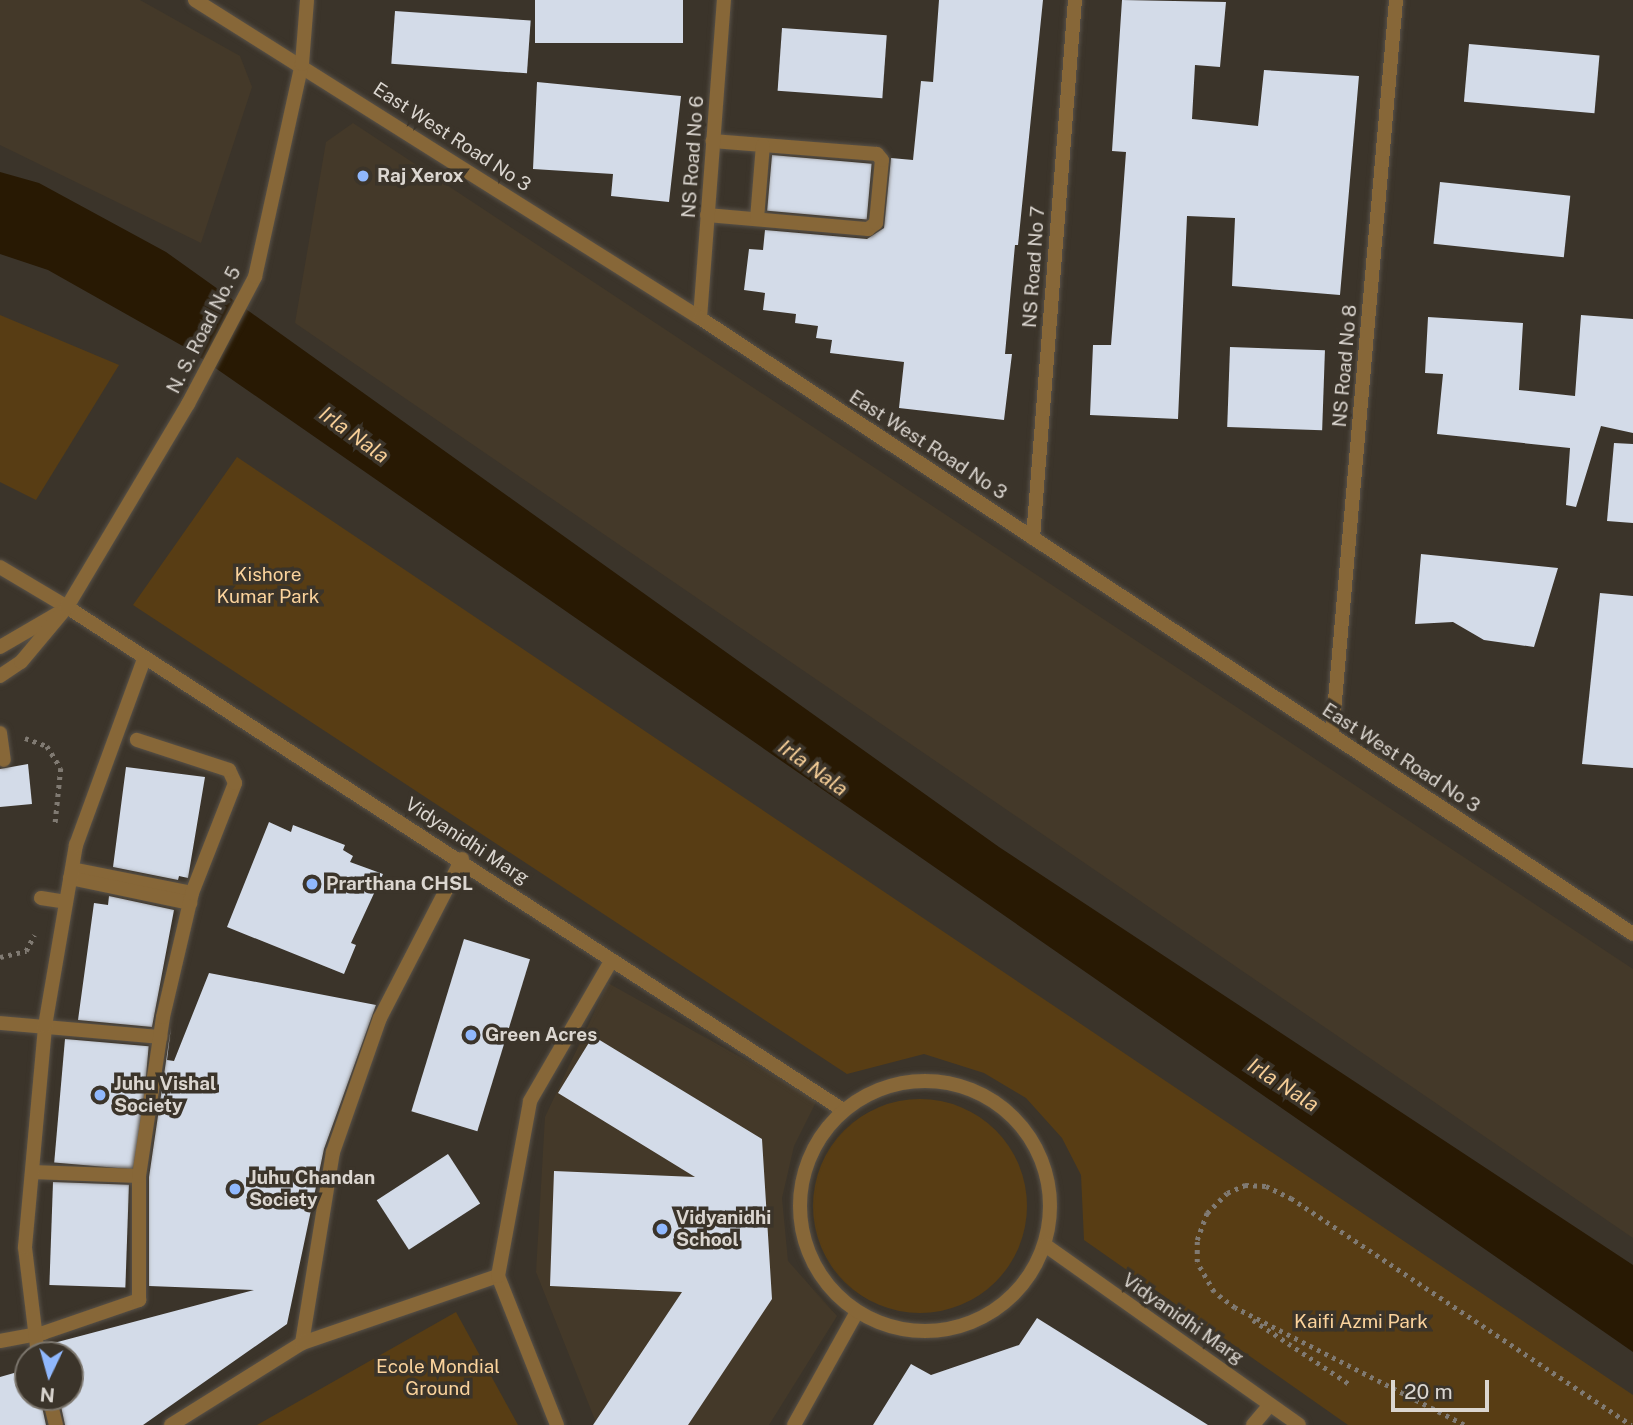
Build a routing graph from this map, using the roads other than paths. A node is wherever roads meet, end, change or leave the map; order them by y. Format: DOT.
graph roads {
  1 [pos="195,0"];
  2 [pos="307,0"];
  3 [pos="724,0"];
  4 [pos="1074,0"];
  5 [pos="1396,0"];
  6 [pos="302,64"];
  7 [pos="713,141"];
  8 [pos="763,145"];
  9 [pos="708,215"];
  10 [pos="757,219"];
  11 [pos="700,318"];
  12 [pos="1033,538"];
  13 [pos="0,567"];
  14 [pos="67,607"];
  15 [pos="0,647"];
  16 [pos="144,659"];
  17 [pos="0,676"];
  18 [pos="6,734"];
  19 [pos="1332,735"];
  20 [pos="137,740"];
  21 [pos="4,760"];
  22 [pos="462,859"];
  23 [pos="71,873"];
  24 [pos="41,898"];
  25 [pos="191,898"];
  26 [pos="66,902"];
  27 [pos="1633,934"];
  28 [pos="611,961"];
  29 [pos="0,1023"];
  30 [pos="45,1026"];
  31 [pos="160,1037"];
  32 [pos="843,1110"];
  33 [pos="32,1172"];
  34 [pos="139,1176"];
  35 [pos="1045,1245"];
  36 [pos="498,1276"];
  37 [pos="857,1312"];
  38 [pos="33,1335"];
  39 [pos="0,1341"];
  40 [pos="34,1341"];
  41 [pos="302,1343"];
  42 [pos="1270,1405"];
  43 [pos="171,1425"];
  44 [pos="557,1425"];
  45 [pos="794,1425"];
  46 [pos="1253,1425"];
  47 [pos="1299,1425"];
  1 -- 6 [label="street, East West Road No 3"];
  2 -- 6 [label="street, N. S. Road No. 5"];
  3 -- 7 [label="street, NS Road No 6"];
  4 -- 12 [label="street, NS Road No 7"];
  5 -- 19 [label="street, NS Road No 8"];
  6 -- 11 [label="street, East West Road No 3"];
  6 -- 14 [label="street, N. S. Road No. 5"];
  7 -- 8 [label="street"];
  7 -- 9 [label="street, NS Road No 6"];
  8 -- 10 [label="street"];
  8 -- 10 [label="street"];
  9 -- 10 [label="street"];
  9 -- 11 [label="street, NS Road No 6"];
  11 -- 12 [label="street, East West Road No 3"];
  12 -- 19 [label="street, East West Road No 3"];
  13 -- 14 [label="street, Vidyanidhi Marg"];
  14 -- 15 [label="street"];
  14 -- 16 [label="street, Vidyanidhi Marg"];
  14 -- 17 [label="street, N. S. Road No. 5"];
  16 -- 22 [label="street, Vidyanidhi Marg"];
  16 -- 23 [label="street"];
  18 -- 21 [label="street"];
  19 -- 27 [label="street, East West Road No 3"];
  20 -- 25 [label="street"];
  22 -- 28 [label="street, Vidyanidhi Marg"];
  22 -- 41 [label="street"];
  23 -- 25 [label="street"];
  23 -- 26 [label="street"];
  24 -- 26 [label="street"];
  25 -- 31 [label="street"];
  26 -- 30 [label="street"];
  28 -- 32 [label="street, Vidyanidhi Marg"];
  28 -- 36 [label="street"];
  29 -- 30 [label="street"];
  30 -- 31 [label="street"];
  30 -- 33 [label="street"];
  31 -- 34 [label="street"];
  32 -- 35 [label="street"];
  32 -- 37 [label="street"];
  33 -- 34 [label="street"];
  33 -- 38 [label="street"];
  34 -- 38 [label="street"];
  35 -- 37 [label="street"];
  35 -- 42 [label="street, Vidyanidhi Marg"];
  36 -- 41 [label="street"];
  36 -- 44 [label="street"];
  37 -- 45 [label="street"];
  38 -- 39 [label="street"];
  38 -- 40 [label="street"];
  41 -- 43 [label="street"];
  42 -- 46 [label="street"];
  42 -- 47 [label="street, Vidyanidhi Marg"];
}
